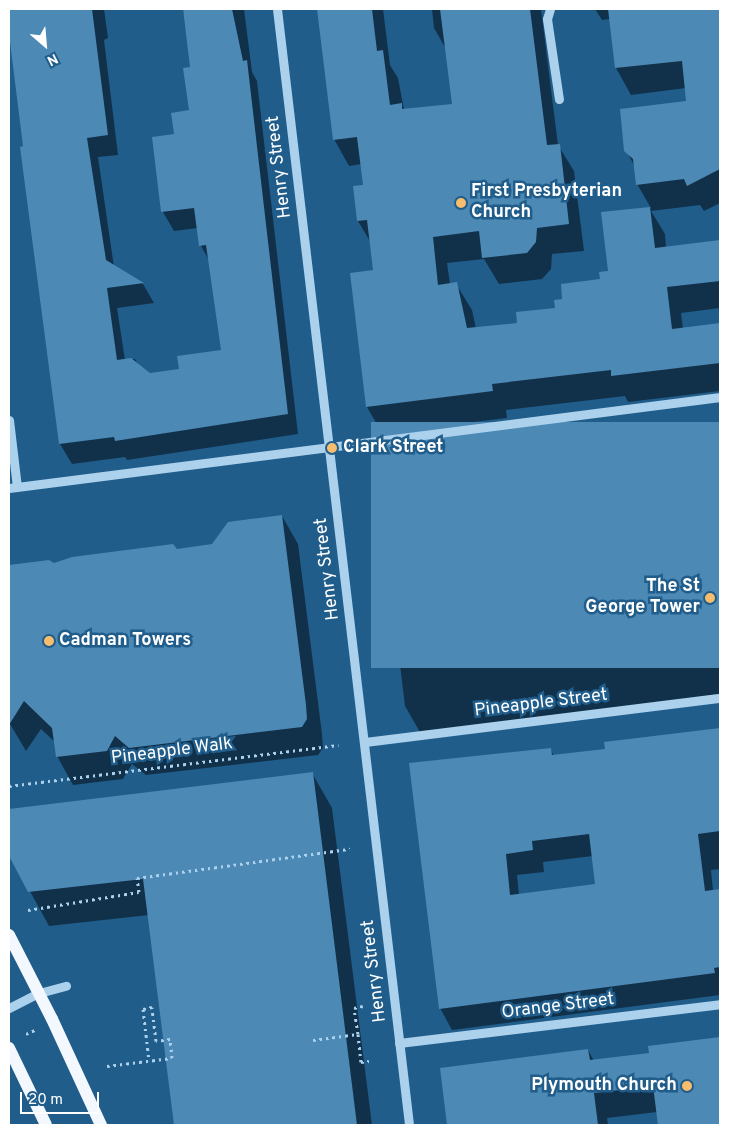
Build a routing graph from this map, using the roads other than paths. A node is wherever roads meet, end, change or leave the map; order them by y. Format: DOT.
graph roads {
  1 [pos="277,9"];
  2 [pos="550,9"];
  3 [pos="559,98"];
  4 [pos="720,397"];
  5 [pos="9,420"];
  6 [pos="330,447"];
  7 [pos="13,488"];
  8 [pos="720,698"];
  9 [pos="365,742"];
  10 [pos="9,935"];
  11 [pos="66,986"];
  12 [pos="39,993"];
  13 [pos="720,1004"];
  14 [pos="9,1008"];
  15 [pos="399,1043"];
  16 [pos="9,1048"];
  17 [pos="46,1125"];
  18 [pos="100,1125"];
  19 [pos="409,1125"];
  1 -- 6 [label="street, Henry Street"];
  2 -- 3 [label="street"];
  4 -- 6 [label="street"];
  5 -- 7 [label="street"];
  6 -- 7 [label="street"];
  6 -- 9 [label="street, Henry Street"];
  8 -- 9 [label="street, Pineapple Street"];
  9 -- 15 [label="street, Henry Street"];
  10 -- 12 [label="main road"];
  11 -- 12 [label="street"];
  12 -- 14 [label="street"];
  12 -- 18 [label="main road"];
  13 -- 15 [label="street, Orange Street"];
  15 -- 19 [label="street, Henry Street"];
  16 -- 17 [label="main road"];
}
